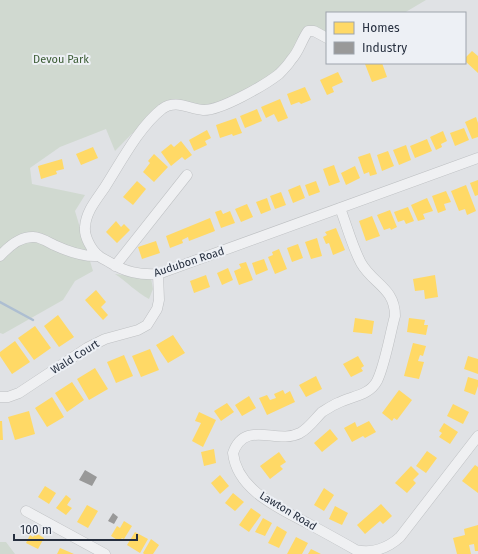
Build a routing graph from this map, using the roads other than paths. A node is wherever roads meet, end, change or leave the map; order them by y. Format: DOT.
graph roads {
  1 [pos="326,37"];
  2 [pos="478,158"];
  3 [pos="187,175"];
  4 [pos="340,208"];
  5 [pos="0,256"];
  6 [pos="98,256"];
  7 [pos="115,266"];
  8 [pos="158,274"];
  9 [pos="0,397"];
  10 [pos="478,438"];
  11 [pos="26,511"];
  12 [pos="105,554"];
  1 -- 6 [label="street, Audubon Road"];
  2 -- 4 [label="street, Audubon Road"];
  3 -- 7 [label="street"];
  4 -- 8 [label="street, Audubon Road"];
  4 -- 10 [label="street, Lawton Road"];
  5 -- 6 [label="street"];
  6 -- 7 [label="street, Audubon Road"];
  7 -- 8 [label="street, Audubon Road"];
  8 -- 9 [label="street, Wald Court"];
  11 -- 12 [label="street"];
}
